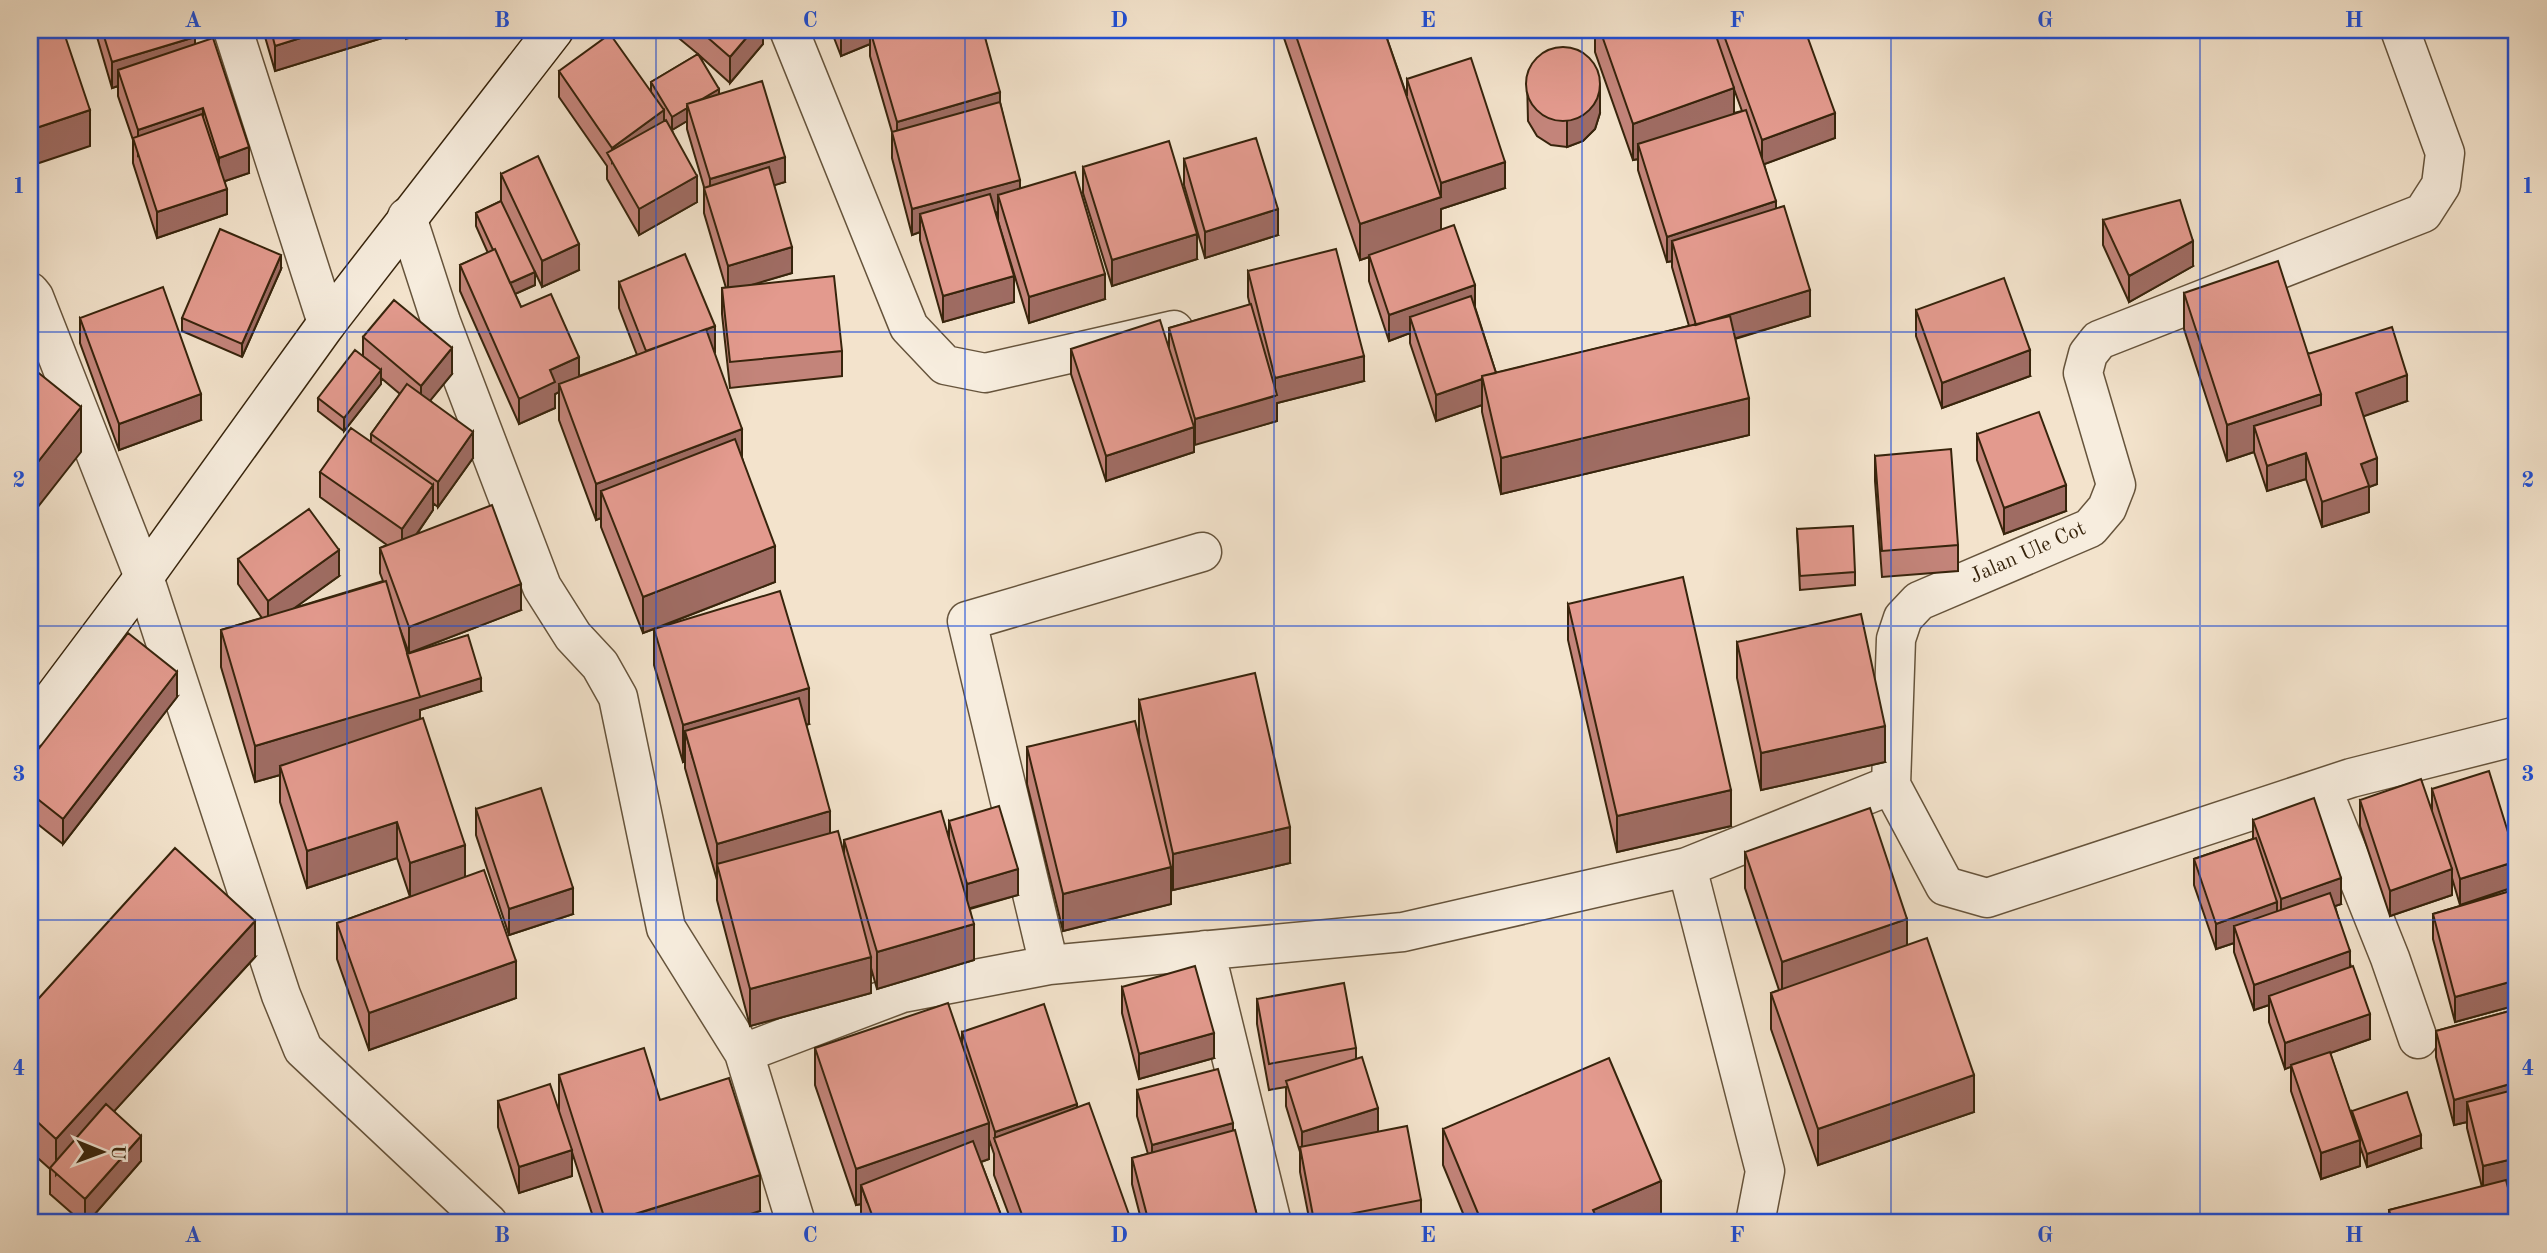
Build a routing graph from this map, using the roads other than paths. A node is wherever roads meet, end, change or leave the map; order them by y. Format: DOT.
graph roads {
  1 [pos="233,30"];
  2 [pos="554,30"];
  3 [pos="789,30"];
  4 [pos="2400,30"];
  5 [pos="407,217"];
  6 [pos="30,292"];
  7 [pos="327,323"];
  8 [pos="1174,330"];
  9 [pos="1202,552"];
  10 [pos="144,577"];
  11 [pos="30,729"];
  12 [pos="2517,737"];
  13 [pos="1891,785"];
  14 [pos="2322,788"];
  15 [pos="1686,867"];
  16 [pos="1205,950"];
  17 [pos="1049,965"];
  18 [pos="2418,1040"];
  19 [pos="744,1053"];
  20 [pos="488,1223"];
  21 [pos="796,1223"];
  22 [pos="1272,1223"];
  23 [pos="1755,1223"];
  1 -- 7 [label="street"];
  2 -- 5 [label="street"];
  3 -- 8 [label="street"];
  4 -- 13 [label="street, Jalan Ule Cot"];
  5 -- 7 [label="street"];
  5 -- 19 [label="street"];
  6 -- 10 [label="street"];
  7 -- 10 [label="street"];
  9 -- 17 [label="street"];
  10 -- 11 [label="street"];
  10 -- 20 [label="street"];
  12 -- 14 [label="street"];
  13 -- 14 [label="street"];
  13 -- 15 [label="street"];
  14 -- 18 [label="street"];
  15 -- 16 [label="street"];
  15 -- 23 [label="street"];
  16 -- 17 [label="street"];
  16 -- 22 [label="street"];
  17 -- 19 [label="street"];
  19 -- 21 [label="street"];
}
